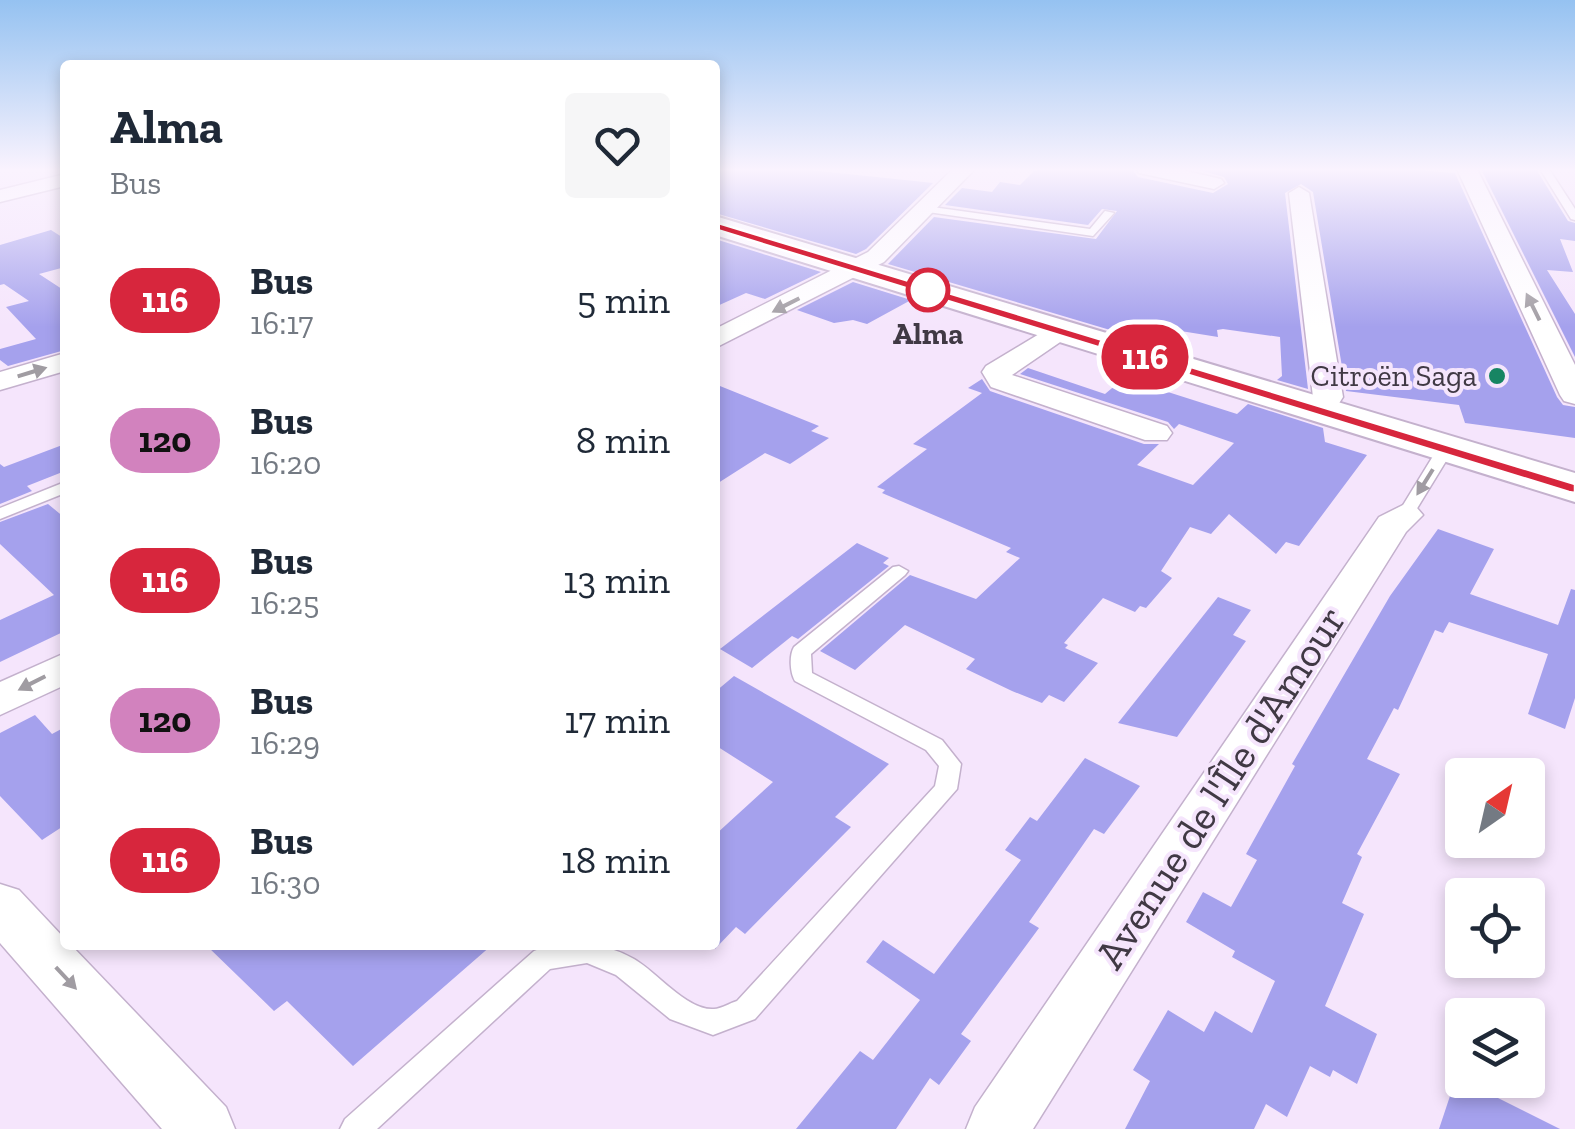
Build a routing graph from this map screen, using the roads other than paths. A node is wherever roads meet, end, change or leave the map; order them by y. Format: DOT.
graph roads {
  1 [pos="911,222"];
  2 [pos="1013,222"];
  3 [pos="1103,222"];
  4 [pos="1303,222"];
  5 [pos="1493,222"];
  6 [pos="720,227"];
  7 [pos="856,268"];
  8 [pos="1059,330"];
  9 [pos="720,337"];
  10 [pos="60,364"];
  11 [pos="0,382"];
  12 [pos="1575,395"];
  13 [pos="1320,410"];
  14 [pos="1156,433"];
  15 [pos="1446,448"];
  16 [pos="60,488"];
  17 [pos="1575,488"];
  18 [pos="0,514"];
  19 [pos="1404,516"];
  20 [pos="898,571"];
  21 [pos="60,670"];
  22 [pos="0,700"];
  23 [pos="0,906"];
  24 [pos="204,1129"];
  25 [pos="355,1129"];
  26 [pos="998,1129"];
  1 -- 7 [label="street"];
  2 -- 3 [label="lane"];
  4 -- 13 [label="street"];
  12 -- 5 [label="street, one-way"];
  6 -- 7 [label="main road"];
  7 -- 8 [label="main road"];
  7 -- 9 [label="street, one-way"];
  8 -- 13 [label="main road"];
  8 -- 14 [label="street"];
  11 -- 10 [label="street, one-way"];
  13 -- 15 [label="main road"];
  15 -- 17 [label="main road"];
  15 -- 19 [label="lane, Avenue de l'Île d'Amour, one-way"];
  16 -- 18 [label="lane"];
  19 -- 26 [label="street, Avenue de l'Île d'Amour"];
  20 -- 25 [label="lane"];
  21 -- 22 [label="street, one-way"];
  23 -- 24 [label="street, one-way"];
}
